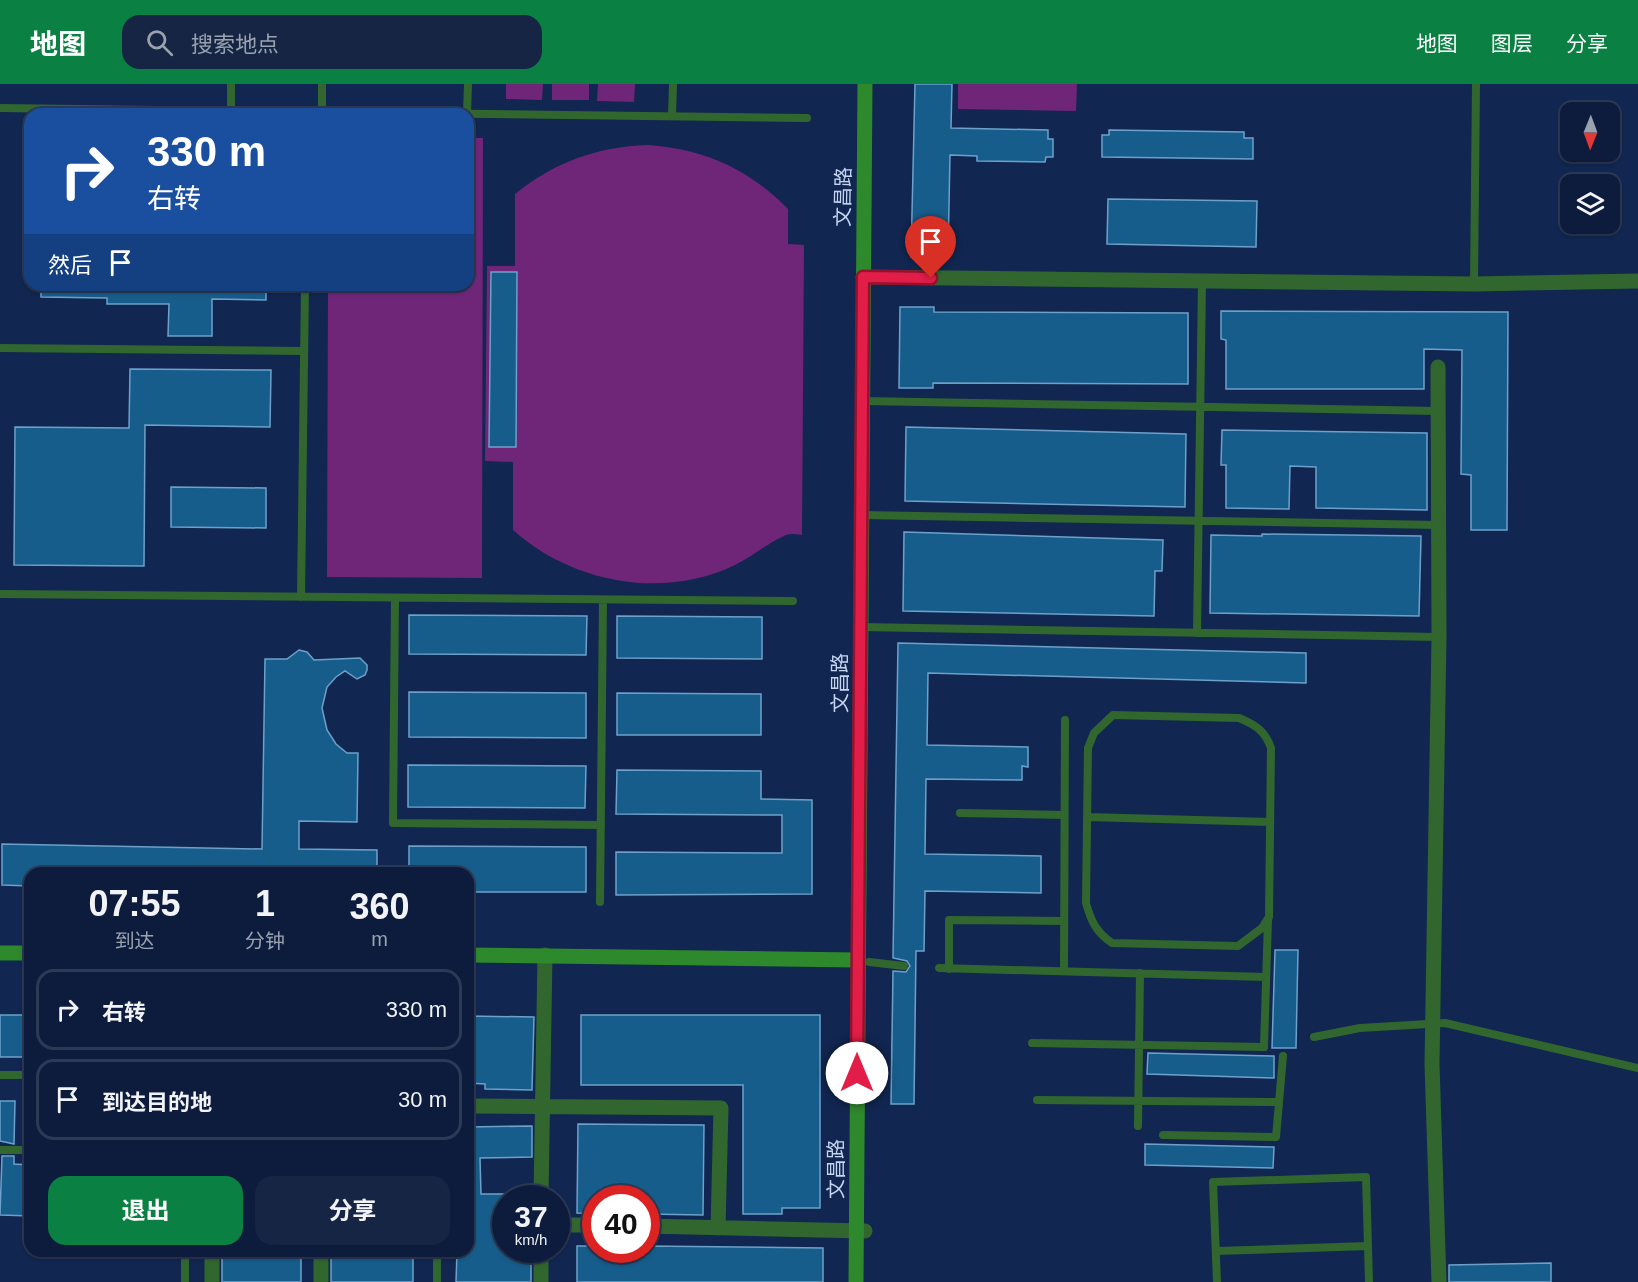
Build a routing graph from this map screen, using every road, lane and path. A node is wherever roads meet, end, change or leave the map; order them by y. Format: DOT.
graph roads {
  1 [pos="231,84"];
  2 [pos="322,84"];
  3 [pos="468,84"];
  4 [pos="673,84"];
  5 [pos="865,84"];
  6 [pos="1476,84"];
  7 [pos="0,108"];
  8 [pos="24,108"];
  9 [pos="231,108"];
  10 [pos="322,108"];
  11 [pos="467,108"];
  12 [pos="474,114"];
  13 [pos="672,116"];
  14 [pos="807,118"];
  15 [pos="863,277"];
  16 [pos="1638,281"];
  17 [pos="1202,282"];
  18 [pos="1474,284"];
  19 [pos="305,291"];
  20 [pos="0,348"];
  21 [pos="304,351"];
  22 [pos="1438,367"];
  23 [pos="863,402"];
  24 [pos="1201,407"];
  25 [pos="1438,411"];
  26 [pos="862,515"];
  27 [pos="1199,521"];
  28 [pos="1438,525"];
  29 [pos="0,594"];
  30 [pos="301,597"];
  31 [pos="395,598"];
  32 [pos="603,600"];
  33 [pos="793,601"];
  34 [pos="861,627"];
  35 [pos="1197,633"];
  36 [pos="1438,637"];
  37 [pos="1065,720"];
  38 [pos="960,813"];
  39 [pos="1064,814"];
  40 [pos="1087,817"];
  41 [pos="1270,822"];
  42 [pos="601,825"];
  43 [pos="600,902"];
  44 [pos="1269,916"];
  45 [pos="1064,921"];
  46 [pos="0,953"];
  47 [pos="24,953"];
  48 [pos="474,955"];
  49 [pos="546,955"];
  50 [pos="864,961"];
  51 [pos="904,966"];
  52 [pos="939,968"];
  53 [pos="949,969"];
  54 [pos="1064,971"];
  55 [pos="1140,973"];
  56 [pos="1266,976"];
  57 [pos="1433,1024"];
  58 [pos="1314,1037"];
  59 [pos="1032,1043"];
  60 [pos="1139,1045"];
  61 [pos="1283,1056"];
  62 [pos="1638,1068"];
  63 [pos="0,1075"];
  64 [pos="24,1075"];
  65 [pos="1036,1100"];
  66 [pos="1139,1100"];
  67 [pos="1279,1102"];
  68 [pos="474,1106"];
  69 [pos="544,1107"];
  70 [pos="1138,1126"];
  71 [pos="1163,1135"];
  72 [pos="0,1150"];
  73 [pos="24,1150"];
  74 [pos="541,1185"];
  75 [pos="660,1226"];
  76 [pos="718,1228"];
  77 [pos="861,1231"];
  78 [pos="1368,1246"];
  79 [pos="1216,1251"];
  80 [pos="185,1257"];
  81 [pos="212,1257"];
  82 [pos="321,1257"];
  83 [pos="437,1257"];
  84 [pos="541,1263"];
  85 [pos="185,1282"];
  86 [pos="212,1282"];
  87 [pos="321,1282"];
  88 [pos="437,1282"];
  89 [pos="541,1282"];
  90 [pos="856,1282"];
  91 [pos="1217,1282"];
  92 [pos="1370,1282"];
  93 [pos="1439,1282"];
  1 -- 9 [label="lane"];
  2 -- 10 [label="lane"];
  3 -- 11 [label="lane"];
  4 -- 13 [label="lane"];
  5 -- 15 [label="street, 文昌路"];
  6 -- 18 [label="lane"];
  7 -- 8 [label="lane"];
  12 -- 13 [label="lane"];
  13 -- 14 [label="lane"];
  15 -- 17 [label="street"];
  15 -- 23 [label="street, 文昌路"];
  16 -- 18 [label="street"];
  17 -- 18 [label="street"];
  17 -- 24 [label="lane"];
  19 -- 21 [label="lane"];
  20 -- 21 [label="lane"];
  21 -- 30 [label="lane"];
  22 -- 25 [label="street"];
  23 -- 24 [label="lane"];
  23 -- 26 [label="street, 文昌路"];
  24 -- 25 [label="lane"];
  24 -- 27 [label="lane"];
  25 -- 28 [label="street"];
  26 -- 27 [label="lane"];
  26 -- 34 [label="street, 文昌路"];
  27 -- 28 [label="lane"];
  27 -- 35 [label="lane"];
  28 -- 36 [label="street"];
  29 -- 30 [label="lane"];
  30 -- 31 [label="lane"];
  31 -- 32 [label="lane"];
  31 -- 42 [label="lane"];
  32 -- 33 [label="lane"];
  32 -- 42 [label="lane"];
  34 -- 35 [label="lane"];
  34 -- 50 [label="street, 文昌路"];
  35 -- 36 [label="lane"];
  36 -- 57 [label="street"];
  37 -- 39 [label="lane"];
  38 -- 39 [label="lane"];
  39 -- 45 [label="lane"];
  40 -- 41 [label="lane"];
  40 -- 41 [label="lane"];
  40 -- 44 [label="lane"];
  41 -- 44 [label="lane"];
  42 -- 43 [label="lane"];
  44 -- 56 [label="lane"];
  45 -- 53 [label="lane"];
  45 -- 54 [label="lane"];
  46 -- 47 [label="street"];
  48 -- 49 [label="street"];
  49 -- 50 [label="street"];
  49 -- 69 [label="street"];
  50 -- 51 [label="lane"];
  50 -- 77 [label="street, 文昌路"];
  52 -- 53 [label="lane"];
  53 -- 54 [label="lane"];
  54 -- 55 [label="lane"];
  55 -- 56 [label="lane"];
  55 -- 60 [label="lane"];
  56 -- 60 [label="lane"];
  57 -- 58 [label="lane"];
  57 -- 62 [label="lane"];
  57 -- 93 [label="street"];
  59 -- 60 [label="lane"];
  60 -- 66 [label="lane"];
  61 -- 67 [label="lane"];
  63 -- 64 [label="lane"];
  65 -- 66 [label="lane"];
  66 -- 67 [label="lane"];
  66 -- 70 [label="lane"];
  67 -- 71 [label="lane"];
  68 -- 69 [label="street"];
  69 -- 74 [label="street"];
  69 -- 76 [label="street"];
  72 -- 73 [label="lane"];
  75 -- 76 [label="street"];
  76 -- 77 [label="street"];
  77 -- 90 [label="street, 文昌路"];
  78 -- 79 [label="lane"];
  78 -- 79 [label="lane"];
  78 -- 92 [label="lane"];
  79 -- 91 [label="lane"];
  80 -- 85 [label="lane"];
  81 -- 86 [label="street"];
  82 -- 87 [label="street"];
  83 -- 88 [label="lane"];
  84 -- 89 [label="street"];
}
